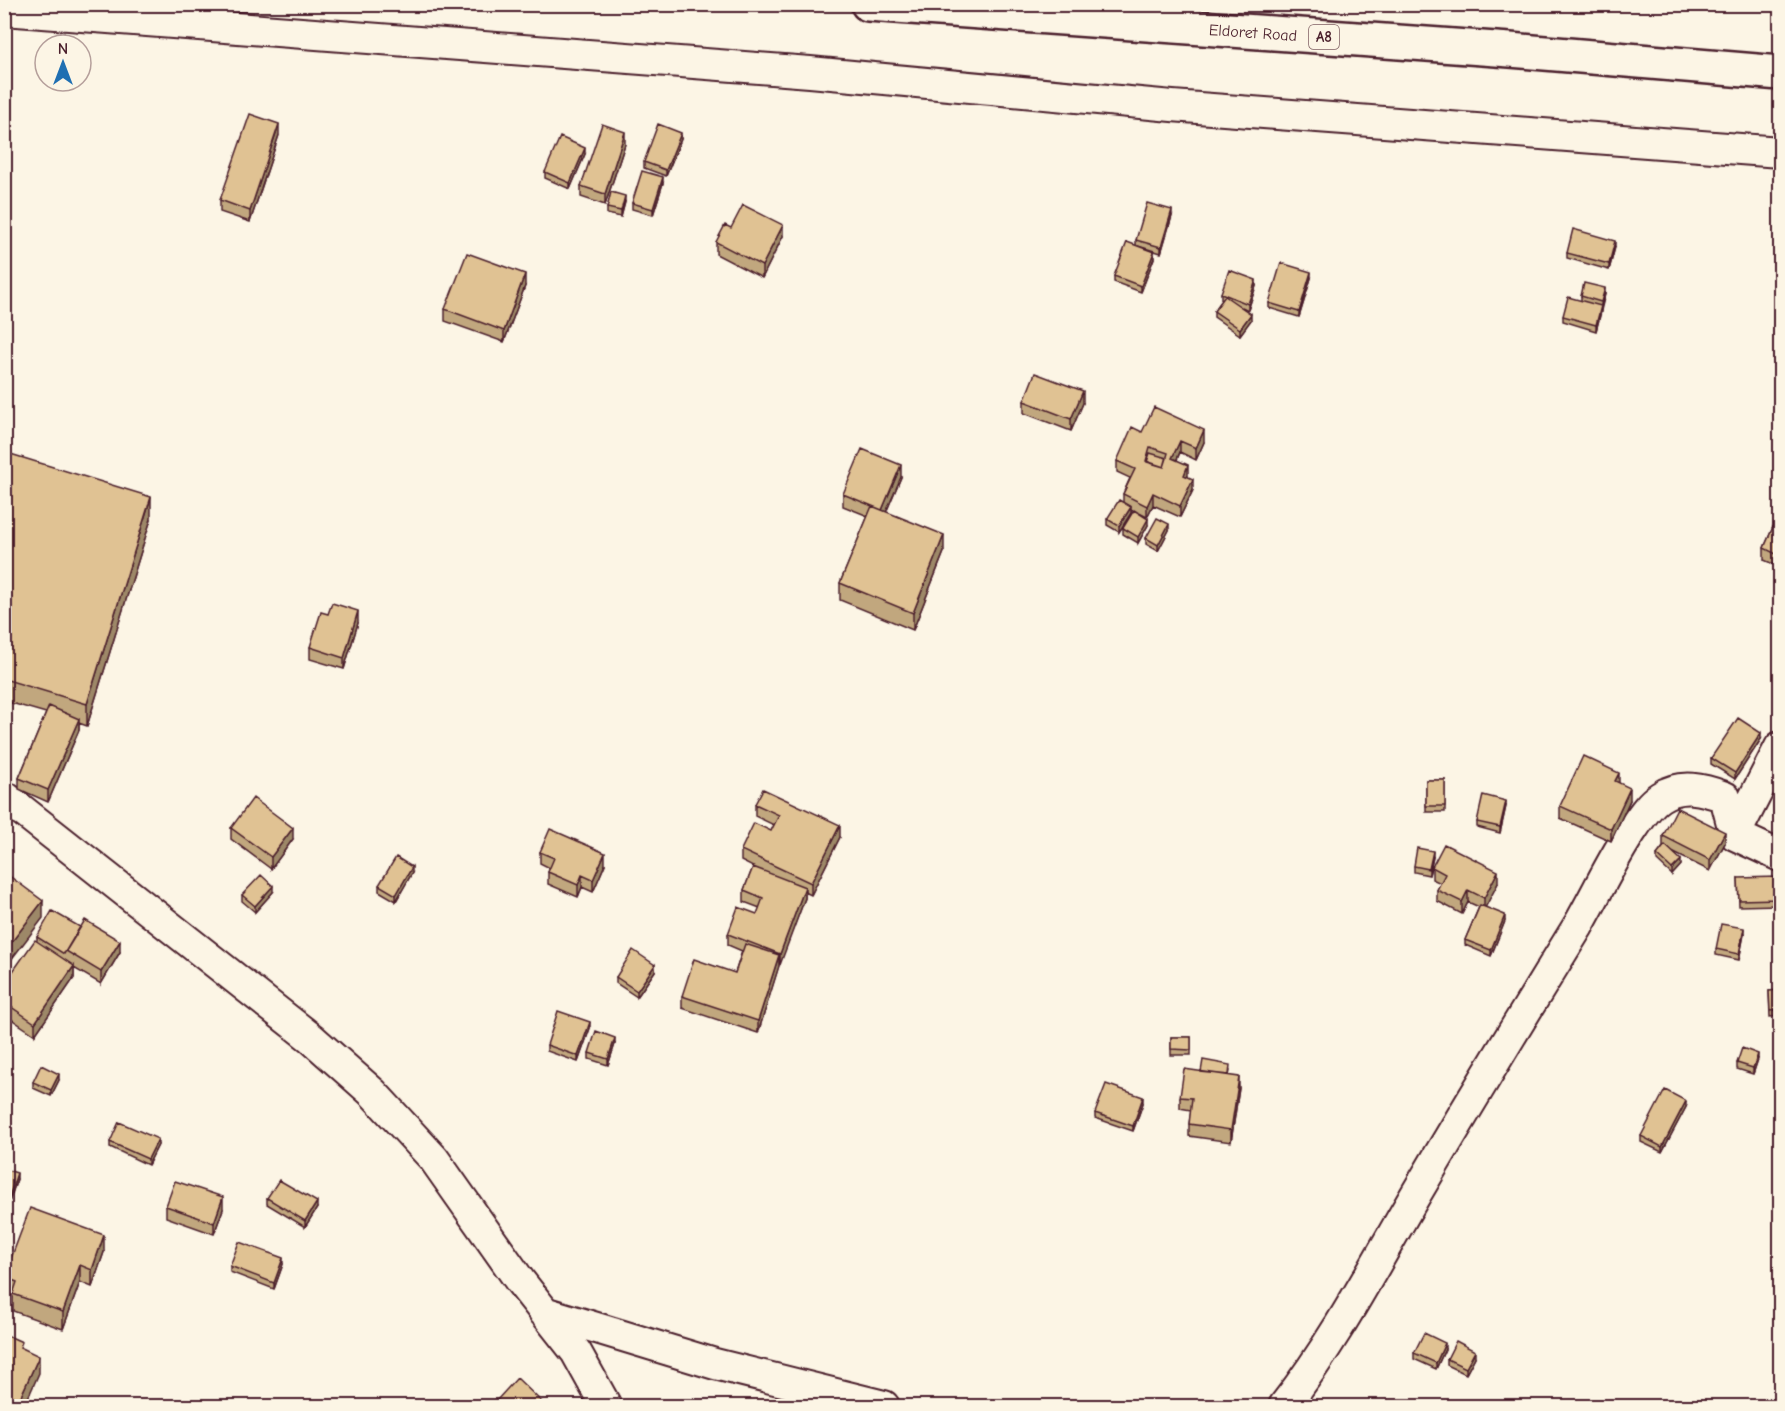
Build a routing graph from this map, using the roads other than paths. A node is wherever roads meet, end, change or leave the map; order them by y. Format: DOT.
graph roads {
  1 [pos="868,4"];
  2 [pos="4,10"];
  3 [pos="1780,73"];
  4 [pos="1780,152"];
  5 [pos="1780,747"];
  6 [pos="4,796"];
  7 [pos="1735,835"];
  8 [pos="1780,856"];
  9 [pos="544,1312"];
  10 [pos="606,1407"];
  11 [pos="884,1407"];
  12 [pos="1284,1407"];
  1 -- 3 [label="highway, Eldoret Road / A8"];
  2 -- 4 [label="street"];
  5 -- 7 [label="street"];
  6 -- 9 [label="street"];
  7 -- 8 [label="street"];
  7 -- 12 [label="street"];
  9 -- 10 [label="street"];
  9 -- 11 [label="street"];
}
